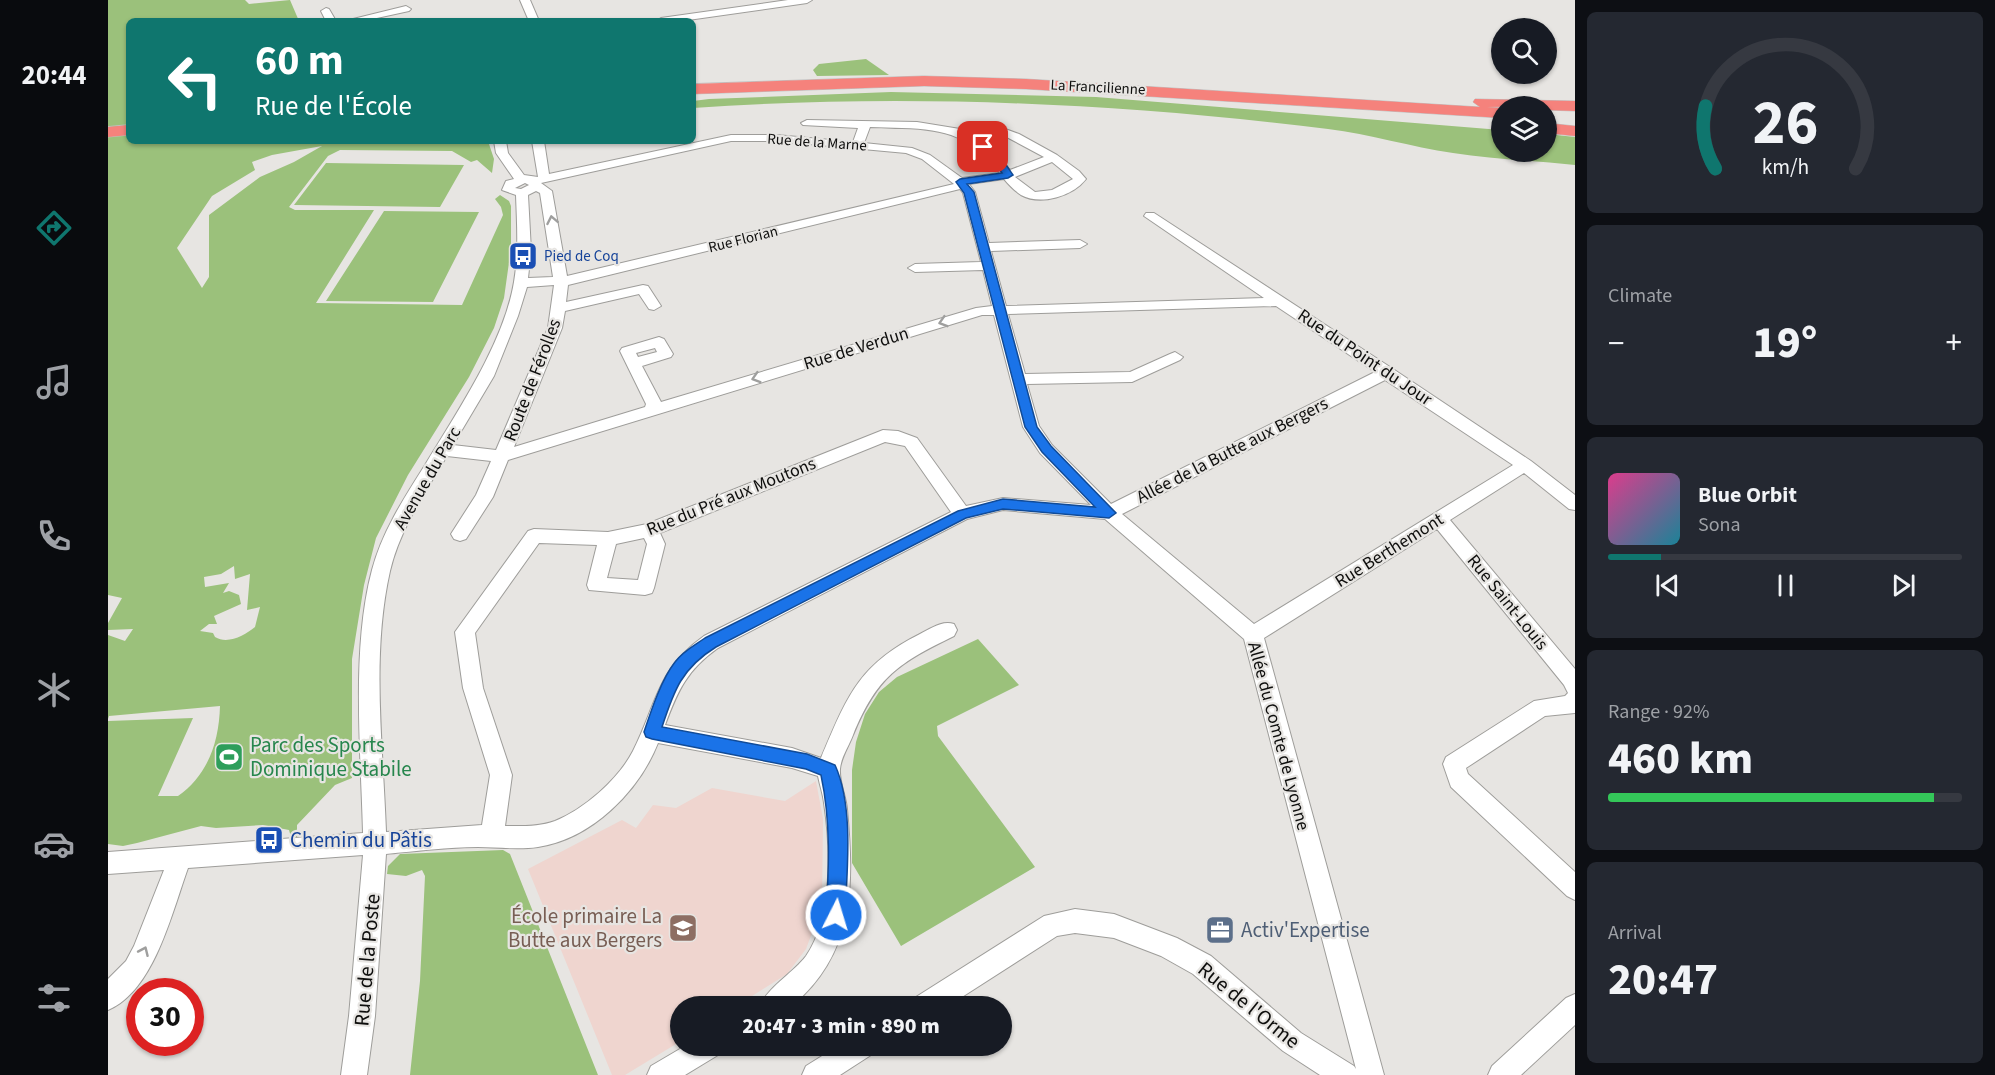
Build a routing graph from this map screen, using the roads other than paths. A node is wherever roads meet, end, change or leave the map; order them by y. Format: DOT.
graph roads {
  1 [pos="525,0"];
  2 [pos="807,0"];
  3 [pos="405,4"];
  4 [pos="326,11"];
  5 [pos="330,18"];
  6 [pos="360,18"];
  7 [pos="412,18"];
  8 [pos="533,18"];
  9 [pos="682,18"];
  10 [pos="696,87"];
  11 [pos="771,87"];
  12 [pos="1144,89"];
  13 [pos="696,96"];
  14 [pos="1321,106"];
  15 [pos="1575,106"];
  16 [pos="1491,112"];
  17 [pos="1557,117"];
  18 [pos="1491,118"];
  19 [pos="1575,118"];
  20 [pos="807,123"];
  21 [pos="1491,123"];
  22 [pos="1557,123"];
  23 [pos="126,124"];
  24 [pos="1575,124"];
  25 [pos="108,125"];
  26 [pos="865,126"];
  27 [pos="1557,129"];
  28 [pos="126,130"];
  29 [pos="1575,131"];
  30 [pos="108,132"];
  31 [pos="960,133"];
  32 [pos="500,144"];
  33 [pos="538,144"];
  34 [pos="857,145"];
  35 [pos="1053,158"];
  36 [pos="1007,175"];
  37 [pos="962,183"];
  38 [pos="532,184"];
  39 [pos="1150,216"];
  40 [pos="1080,244"];
  41 [pos="983,247"];
  42 [pos="989,266"];
  43 [pos="915,268"];
  44 [pos="560,281"];
  45 [pos="521,283"];
  46 [pos="1282,302"];
  47 [pos="654,306"];
  48 [pos="558,308"];
  49 [pos="999,309"];
  50 [pos="1175,357"];
  51 [pos="634,363"];
  52 [pos="1388,372"];
  53 [pos="1017,379"];
  54 [pos="653,409"];
  55 [pos="442,450"];
  56 [pos="502,456"];
  57 [pos="1525,465"];
  58 [pos="1575,504"];
  59 [pos="1109,513"];
  60 [pos="962,514"];
  61 [pos="1439,519"];
  62 [pos="650,530"];
  63 [pos="460,534"];
  64 [pos="608,539"];
  65 [pos="947,630"];
  66 [pos="1253,635"];
  67 [pos="1575,687"];
  68 [pos="1575,699"];
  69 [pos="652,732"];
  70 [pos="829,770"];
  71 [pos="492,837"];
  72 [pos="376,845"];
  73 [pos="180,859"];
  74 [pos="108,863"];
  75 [pos="1575,888"];
  76 [pos="786,996"];
  77 [pos="941,996"];
  78 [pos="108,997"];
  79 [pos="1575,1007"];
  80 [pos="692,1056"];
  81 [pos="846,1056"];
  82 [pos="354,1075"];
  83 [pos="660,1075"];
  84 [pos="815,1075"];
  85 [pos="1345,1075"];
  86 [pos="1371,1075"];
  87 [pos="1501,1075"];
  1 -- 8 [label="street"];
  2 -- 9 [label="street"];
  3 -- 6 [label="street"];
  3 -- 7 [label="street"];
  4 -- 5 [label="street"];
  10 -- 11 [label="highway, La Francilienne"];
  11 -- 12 [label="highway, La Francilienne"];
  11 -- 13 [label="highway"];
  11 -- 14 [label="highway, La Francilienne"];
  12 -- 15 [label="highway"];
  12 -- 16 [label="highway, La Francilienne"];
  14 -- 18 [label="highway, La Francilienne"];
  14 -- 21 [label="highway"];
  17 -- 19 [label="highway"];
  20 -- 26 [label="street"];
  22 -- 24 [label="highway"];
  23 -- 25 [label="highway"];
  26 -- 31 [label="street"];
  26 -- 34 [label="street"];
  27 -- 29 [label="highway"];
  28 -- 30 [label="highway"];
  31 -- 35 [label="street"];
  31 -- 36 [label="street"];
  32 -- 38 [label="street, Route de Férolles"];
  33 -- 38 [label="street, Route de Férolles"];
  34 -- 37 [label="street, Rue de la Marne"];
  34 -- 38 [label="street, Rue de la Marne"];
  35 -- 36 [label="street, Rue Florian"];
  35 -- 36 [label="street"];
  36 -- 37 [label="street, Rue Florian"];
  37 -- 41 [label="street"];
  37 -- 44 [label="street, Rue Florian"];
  44 -- 38 [label="street, Route de Férolles, one-way"];
  38 -- 45 [label="street, Avenue du Parc"];
  39 -- 46 [label="street, Rue du Point du Jour"];
  40 -- 41 [label="street"];
  41 -- 42 [label="street"];
  42 -- 43 [label="street"];
  42 -- 49 [label="street"];
  44 -- 45 [label="street, Rue Florian"];
  44 -- 48 [label="street, Route de Férolles"];
  45 -- 55 [label="street, Avenue du Parc"];
  46 -- 49 [label="street, Rue de Verdun"];
  46 -- 52 [label="street, Rue du Point du Jour"];
  47 -- 48 [label="street"];
  48 -- 56 [label="street, Route de Férolles"];
  49 -- 53 [label="street, Allée du Comte de Lyonne"];
  49 -- 54 [label="street, Rue de Verdun, one-way"];
  50 -- 53 [label="street"];
  51 -- 54 [label="street"];
  52 -- 57 [label="street, Rue du Point du Jour"];
  52 -- 59 [label="street, Allée de la Butte aux Bergers"];
  53 -- 59 [label="street, Allée du Comte de Lyonne"];
  54 -- 56 [label="street, Rue de Verdun"];
  55 -- 56 [label="street, Rue de Verdun"];
  55 -- 72 [label="street, Avenue du Parc"];
  56 -- 63 [label="street, Route de Férolles"];
  57 -- 58 [label="street, Rue du Point du Jour"];
  57 -- 61 [label="street, Rue Berthemont"];
  59 -- 60 [label="street"];
  59 -- 66 [label="street, Allée du Comte de Lyonne"];
  60 -- 62 [label="street, Rue du Pré aux Moutons"];
  60 -- 69 [label="street"];
  61 -- 66 [label="street, Rue Berthemont"];
  61 -- 67 [label="street, Rue Saint-Louis"];
  62 -- 64 [label="street, Rue du Pré aux Moutons"];
  62 -- 64 [label="street"];
  64 -- 71 [label="street, Rue du Pré aux Moutons"];
  65 -- 70 [label="street"];
  66 -- 86 [label="street, Allée du Comte de Lyonne"];
  68 -- 75 [label="street"];
  69 -- 70 [label="street"];
  69 -- 71 [label="street"];
  70 -- 76 [label="street"];
  71 -- 72 [label="street"];
  72 -- 73 [label="street"];
  72 -- 82 [label="street, Rue de la Poste"];
  73 -- 74 [label="street"];
  78 -- 73 [label="street, one-way"];
  77 -- 85 [label="street, Rue de l'Orme"];
  79 -- 87 [label="street"];
  80 -- 83 [label="street"];
  81 -- 84 [label="street"];
}
